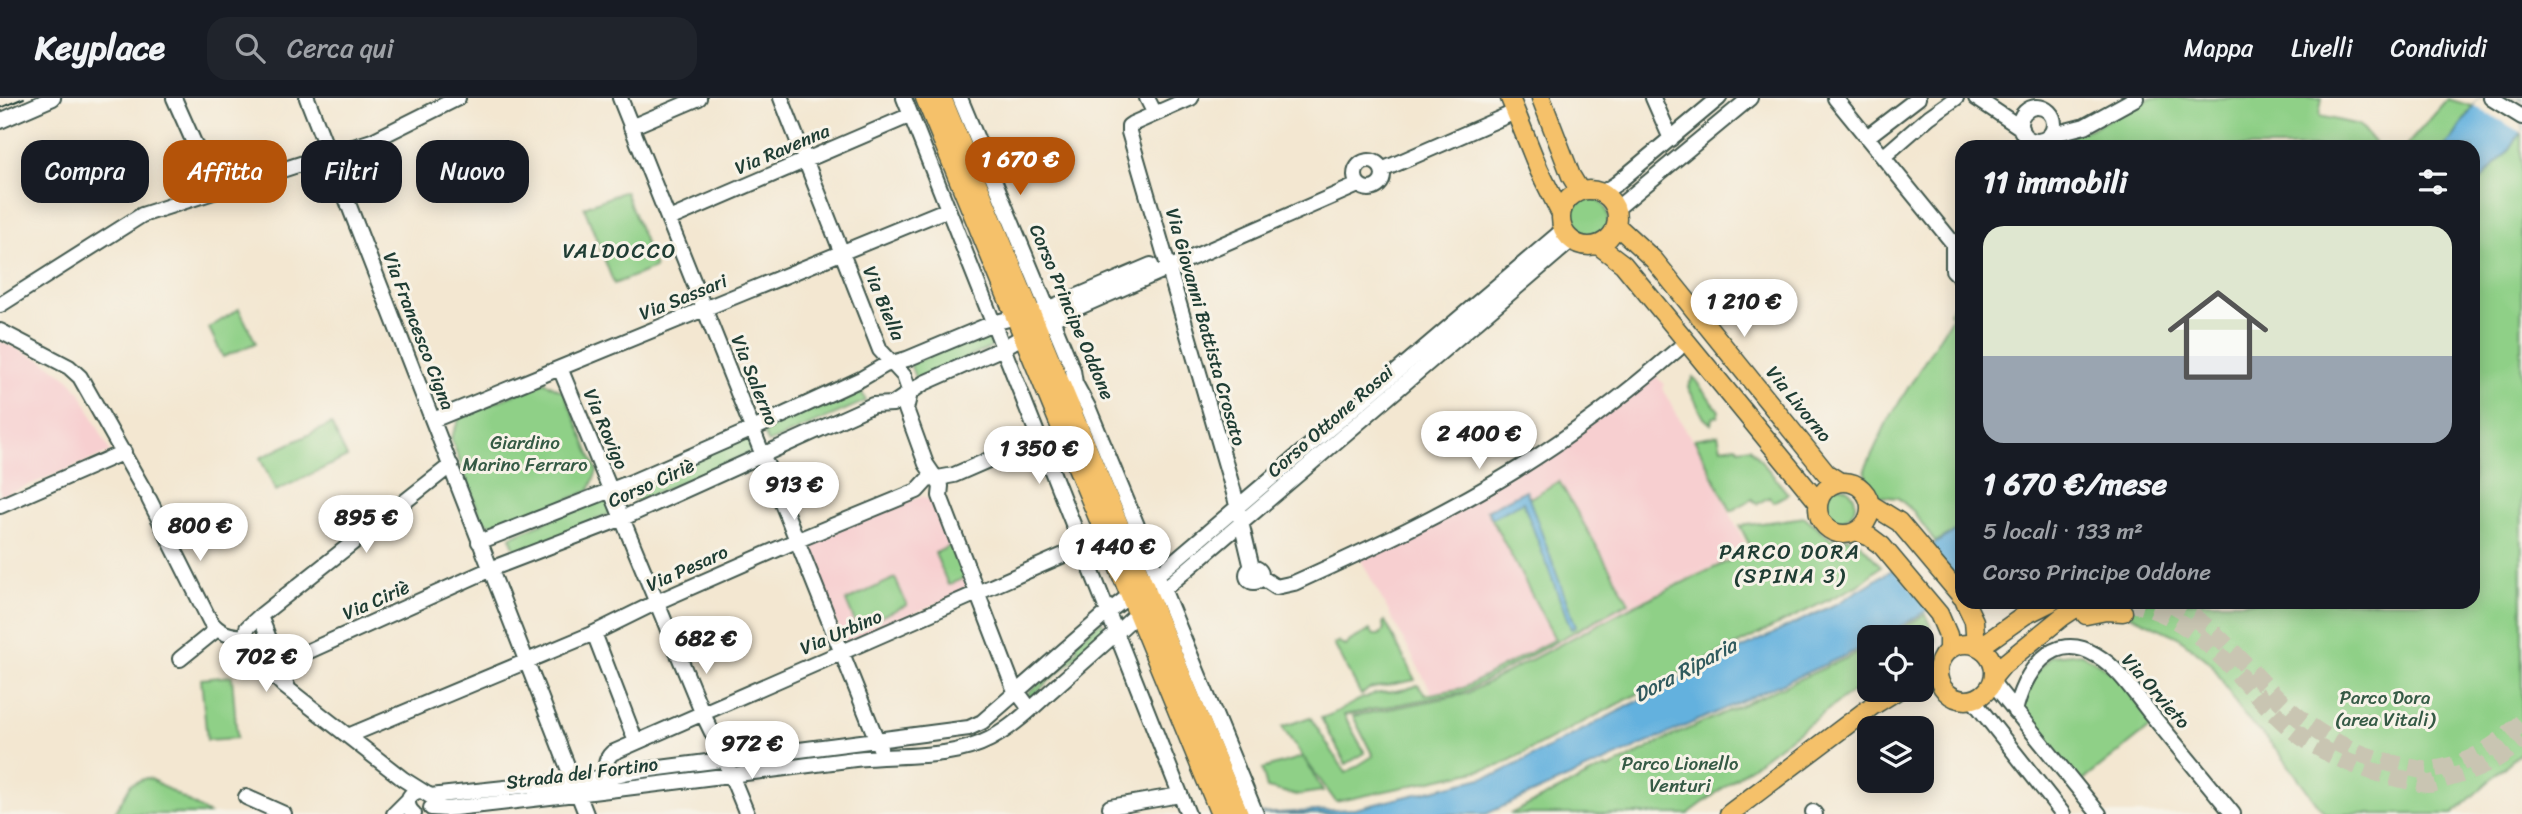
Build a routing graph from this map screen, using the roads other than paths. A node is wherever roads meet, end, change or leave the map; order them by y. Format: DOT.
graph roads {
  1 [pos="53,98"];
  2 [pos="174,98"];
  3 [pos="299,98"];
  4 [pos="307,98"];
  5 [pos="458,98"];
  6 [pos="620,98"];
  7 [pos="699,98"];
  8 [pos="781,98"];
  9 [pos="904,98"];
  10 [pos="925,98"];
  11 [pos="943,98"];
  12 [pos="960,98"];
  13 [pos="1147,98"];
  14 [pos="1191,98"];
  15 [pos="1541,98"];
  16 [pos="1653,98"];
  17 [pos="1719,98"];
  18 [pos="1750,98"];
  19 [pos="1835,98"];
  20 [pos="1918,98"];
  21 [pos="1956,98"];
  22 [pos="1976,98"];
  23 [pos="1989,98"];
  24 [pos="2136,98"];
  25 [pos="2491,98"];
  26 [pos="1512,105"];
  27 [pos="2028,109"];
  28 [pos="2107,113"];
  29 [pos="1155,114"];
  30 [pos="2051,114"];
  31 [pos="911,115"];
  32 [pos="2522,117"];
  33 [pos="0,121"];
  34 [pos="631,127"];
  35 [pos="1867,138"];
  36 [pos="1671,139"];
  37 [pos="2034,139"];
  38 [pos="193,140"];
  39 [pos="318,140"];
  40 [pos="321,140"];
  41 [pos="374,140"];
  42 [pos="1883,157"];
  43 [pos="806,160"];
  44 [pos="1382,170"];
  45 [pos="1357,181"];
  46 [pos="1580,191"];
  47 [pos="1602,193"];
  48 [pos="177,203"];
  49 [pos="345,203"];
  50 [pos="948,209"];
  51 [pos="1616,217"];
  52 [pos="669,219"];
  53 [pos="1565,228"];
  54 [pos="1598,245"];
  55 [pos="1955,248"];
  56 [pos="842,252"];
  57 [pos="1167,263"];
  58 [pos="0,305"];
  59 [pos="705,308"];
  60 [pos="1034,321"];
  61 [pos="993,323"];
  62 [pos="0,331"];
  63 [pos="1003,348"];
  64 [pos="1678,349"];
  65 [pos="891,362"];
  66 [pos="560,368"];
  67 [pos="911,393"];
  68 [pos="433,421"];
  69 [pos="753,429"];
  70 [pos="1039,438"];
  71 [pos="124,452"];
  72 [pos="763,453"];
  73 [pos="450,465"];
  74 [pos="936,479"];
  75 [pos="1840,482"];
  76 [pos="611,491"];
  77 [pos="1818,502"];
  78 [pos="1870,504"];
  79 [pos="0,506"];
  80 [pos="1237,507"];
  81 [pos="623,517"];
  82 [pos="1241,523"];
  83 [pos="1856,531"];
  84 [pos="797,540"];
  85 [pos="480,542"];
  86 [pos="1082,547"];
  87 [pos="490,569"];
  88 [pos="1143,585"];
  89 [pos="1955,588"];
  90 [pos="976,594"];
  91 [pos="1157,596"];
  92 [pos="657,602"];
  93 [pos="1968,609"];
  94 [pos="2022,609"];
  95 [pos="2037,609"];
  96 [pos="2074,609"];
  97 [pos="1108,611"];
  98 [pos="2123,612"];
  99 [pos="1137,615"];
  100 [pos="260,616"];
  101 [pos="1974,621"];
  102 [pos="2053,626"];
  103 [pos="217,629"];
  104 [pos="594,633"];
  105 [pos="1117,634"];
  106 [pos="246,637"];
  107 [pos="1976,646"];
  108 [pos="842,653"];
  109 [pos="1944,655"];
  110 [pos="180,659"];
  111 [pos="526,661"];
  112 [pos="1934,661"];
  113 [pos="272,667"];
  114 [pos="1934,677"];
  115 [pos="1993,679"];
  116 [pos="1934,684"];
  117 [pos="1016,691"];
  118 [pos="1973,699"];
  119 [pos="1861,702"];
  120 [pos="1878,702"];
  121 [pos="1030,709"];
  122 [pos="702,712"];
  123 [pos="2015,712"];
  124 [pos="348,736"];
  125 [pos="878,741"];
  126 [pos="636,742"];
  127 [pos="883,756"];
  128 [pos="725,761"];
  129 [pos="731,775"];
  130 [pos="610,783"];
  131 [pos="576,787"];
  132 [pos="1181,795"];
  133 [pos="246,797"];
  134 [pos="420,803"];
  135 [pos="1110,807"];
  136 [pos="1232,807"];
  137 [pos="1188,813"];
  138 [pos="284,814"];
  139 [pos="394,814"];
  140 [pos="586,814"];
  141 [pos="747,814"];
  142 [pos="1256,814"];
  143 [pos="1715,814"];
  144 [pos="1729,814"];
  145 [pos="2063,814"];
  146 [pos="2099,814"];
  147 [pos="2233,814"];
  1 -- 33 [label="street"];
  2 -- 38 [label="street"];
  3 -- 39 [label="street, Via Francesco Cigna"];
  4 -- 40 [label="street, Via Francesco Cigna"];
  5 -- 41 [label="street"];
  6 -- 34 [label="street, Via Salerno"];
  7 -- 34 [label="street"];
  8 -- 43 [label="street, Via Biella"];
  9 -- 31 [label="street"];
  10 -- 60 [label="main road, Corso Principe Oddone"];
  11 -- 60 [label="main road, Corso Principe Oddone"];
  12 -- 60 [label="street, Corso Principe Oddone"];
  13 -- 29 [label="street"];
  14 -- 29 [label="street"];
  15 -- 46 [label="main road"];
  16 -- 36 [label="street"];
  17 -- 36 [label="street"];
  18 -- 51 [label="street"];
  19 -- 35 [label="street"];
  20 -- 35 [label="street"];
  21 -- 42 [label="street"];
  22 -- 37 [label="street"];
  23 -- 27 [label="street"];
  24 -- 28 [label="street"];
  25 -- 32 [label="street"];
  26 -- 44 [label="street"];
  26 -- 53 [label="main road"];
  27 -- 30 [label="street"];
  27 -- 37 [label="street"];
  28 -- 30 [label="street"];
  28 -- 37 [label="street"];
  29 -- 57 [label="street, Via Giovanni Battista Crosato"];
  30 -- 37 [label="street"];
  31 -- 43 [label="street, Via Ravenna"];
  31 -- 50 [label="street"];
  34 -- 52 [label="street, Via Salerno"];
  35 -- 42 [label="street"];
  36 -- 47 [label="street"];
  42 -- 55 [label="street"];
  43 -- 52 [label="street, Via Ravenna"];
  43 -- 56 [label="street, Via Biella"];
  44 -- 45 [label="street"];
  44 -- 45 [label="street"];
  45 -- 57 [label="street"];
  46 -- 47 [label="main road"];
  46 -- 53 [label="main road"];
  47 -- 51 [label="main road"];
  48 -- 58 [label="street"];
  49 -- 68 [label="street, Via Francesco Cigna"];
  50 -- 56 [label="street, Via Sassari"];
  50 -- 61 [label="street"];
  51 -- 54 [label="main road"];
  51 -- 75 [label="main road, Via Livorno"];
  52 -- 59 [label="street, Via Salerno"];
  53 -- 54 [label="main road"];
  53 -- 80 [label="street, Corso Ottone Rosai"];
  53 -- 82 [label="street, Corso Ottone Rosai"];
  54 -- 77 [label="main road"];
  56 -- 59 [label="street, Via Sassari"];
  56 -- 65 [label="street, Via Biella"];
  57 -- 60 [label="street"];
  57 -- 80 [label="street, Via Giovanni Battista Crosato"];
  59 -- 66 [label="street, Via Sassari"];
  59 -- 69 [label="street, Via Salerno"];
  60 -- 61 [label="street, Corso Ciriè"];
  60 -- 63 [label="street, Corso Ciriè"];
  60 -- 88 [label="main road, Corso Principe Oddone"];
  60 -- 88 [label="street, Corso Principe Oddone"];
  61 -- 63 [label="street"];
  61 -- 65 [label="street, Corso Ciriè"];
  62 -- 71 [label="street"];
  63 -- 67 [label="street, Corso Ciriè"];
  63 -- 70 [label="street"];
  64 -- 82 [label="street, Via Giovanni Battista Crosato"];
  65 -- 67 [label="street, Via Biella"];
  65 -- 69 [label="street, Corso Ciriè"];
  66 -- 68 [label="street, Via Sassari"];
  66 -- 76 [label="street, Via Rovigo"];
  67 -- 72 [label="street, Corso Ciriè"];
  67 -- 74 [label="street, Via Biella"];
  68 -- 73 [label="street, Via Francesco Cigna"];
  69 -- 72 [label="street, Via Salerno"];
  69 -- 76 [label="street, Corso Ciriè"];
  70 -- 74 [label="street, Via Pesaro"];
  70 -- 86 [label="street"];
  71 -- 79 [label="street"];
  71 -- 103 [label="street"];
  72 -- 81 [label="street, Corso Ciriè"];
  72 -- 84 [label="street, Via Salerno"];
  73 -- 85 [label="street, Via Francesco Cigna"];
  73 -- 100 [label="street"];
  74 -- 84 [label="street, Via Pesaro"];
  74 -- 90 [label="street, Via Biella"];
  75 -- 77 [label="main road"];
  75 -- 78 [label="main road"];
  76 -- 81 [label="street, Via Rovigo"];
  76 -- 85 [label="street, Corso Ciriè"];
  77 -- 83 [label="main road"];
  78 -- 83 [label="main road"];
  78 -- 89 [label="main road"];
  80 -- 82 [label="street, Via Giovanni Battista Crosato"];
  80 -- 88 [label="street, Corso Ottone Rosai"];
  81 -- 87 [label="street, Corso Ciriè"];
  81 -- 92 [label="street, Via Rovigo"];
  82 -- 91 [label="street, Corso Ottone Rosai"];
  83 -- 109 [label="main road"];
  84 -- 92 [label="street, Via Pesaro"];
  84 -- 108 [label="street, Via Salerno"];
  85 -- 87 [label="street, Via Francesco Cigna"];
  86 -- 90 [label="street, Via Urbino"];
  86 -- 97 [label="street"];
  87 -- 111 [label="street, Via Francesco Cigna"];
  87 -- 113 [label="street, Via Ciriè"];
  88 -- 91 [label="main road, Corso Principe Oddone"];
  88 -- 97 [label="street, Corso Ottone Rosai"];
  88 -- 99 [label="main road, Corso Principe Oddone"];
  90 -- 108 [label="street, Via Urbino"];
  90 -- 117 [label="street, Via Biella"];
  91 -- 99 [label="street, Corso Ottone Rosai"];
  91 -- 136 [label="main road, Corso Principe Oddone"];
  92 -- 104 [label="street, Via Pesaro"];
  92 -- 122 [label="street, Via Rovigo"];
  93 -- 101 [label="main road"];
  94 -- 101 [label="main road"];
  95 -- 107 [label="main road"];
  96 -- 102 [label="main road"];
  97 -- 105 [label="street"];
  97 -- 117 [label="street, Strada del Fortino"];
  98 -- 102 [label="main road"];
  99 -- 105 [label="street, Corso Ottone Rosai"];
  99 -- 136 [label="main road, Corso Principe Oddone"];
  100 -- 106 [label="street"];
  100 -- 113 [label="street"];
  101 -- 107 [label="main road"];
  102 -- 115 [label="main road"];
  103 -- 106 [label="street"];
  103 -- 110 [label="street"];
  104 -- 111 [label="street, Via Pesaro"];
  104 -- 126 [label="street"];
  105 -- 121 [label="street, Strada del Fortino"];
  105 -- 132 [label="street"];
  106 -- 113 [label="street"];
  107 -- 109 [label="main road"];
  107 -- 115 [label="main road"];
  108 -- 122 [label="street, Via Urbino"];
  108 -- 125 [label="street, Via Salerno"];
  109 -- 112 [label="main road"];
  109 -- 114 [label="main road"];
  111 -- 124 [label="street, Via Pesaro"];
  111 -- 131 [label="street, Via Francesco Cigna"];
  113 -- 124 [label="street"];
  115 -- 118 [label="main road"];
  115 -- 123 [label="street"];
  116 -- 118 [label="main road"];
  117 -- 121 [label="street, Via Biella"];
  117 -- 125 [label="street, Strada del Fortino"];
  118 -- 145 [label="street"];
  119 -- 143 [label="main road"];
  120 -- 144 [label="main road"];
  121 -- 127 [label="street, Strada del Fortino"];
  122 -- 126 [label="street, Via Urbino"];
  122 -- 128 [label="street, Via Rovigo"];
  123 -- 146 [label="street"];
  123 -- 147 [label="street, Via Orvieto"];
  124 -- 134 [label="street"];
  125 -- 127 [label="street, Via Salerno"];
  125 -- 128 [label="street, Strada del Fortino"];
  126 -- 130 [label="street, Via Urbino"];
  127 -- 129 [label="street, Strada del Fortino"];
  128 -- 129 [label="street, Via Rovigo"];
  128 -- 130 [label="street, Strada del Fortino"];
  129 -- 130 [label="street, Strada del Fortino"];
  129 -- 141 [label="street, Via Rovigo"];
  130 -- 131 [label="street, Strada del Fortino"];
  131 -- 134 [label="street, Strada del Fortino"];
  131 -- 140 [label="street, Via Francesco Cigna"];
  132 -- 135 [label="street"];
  132 -- 137 [label="street"];
  133 -- 138 [label="street"];
  134 -- 139 [label="street"];
  136 -- 142 [label="street, Corso Principe Oddone"];
}
